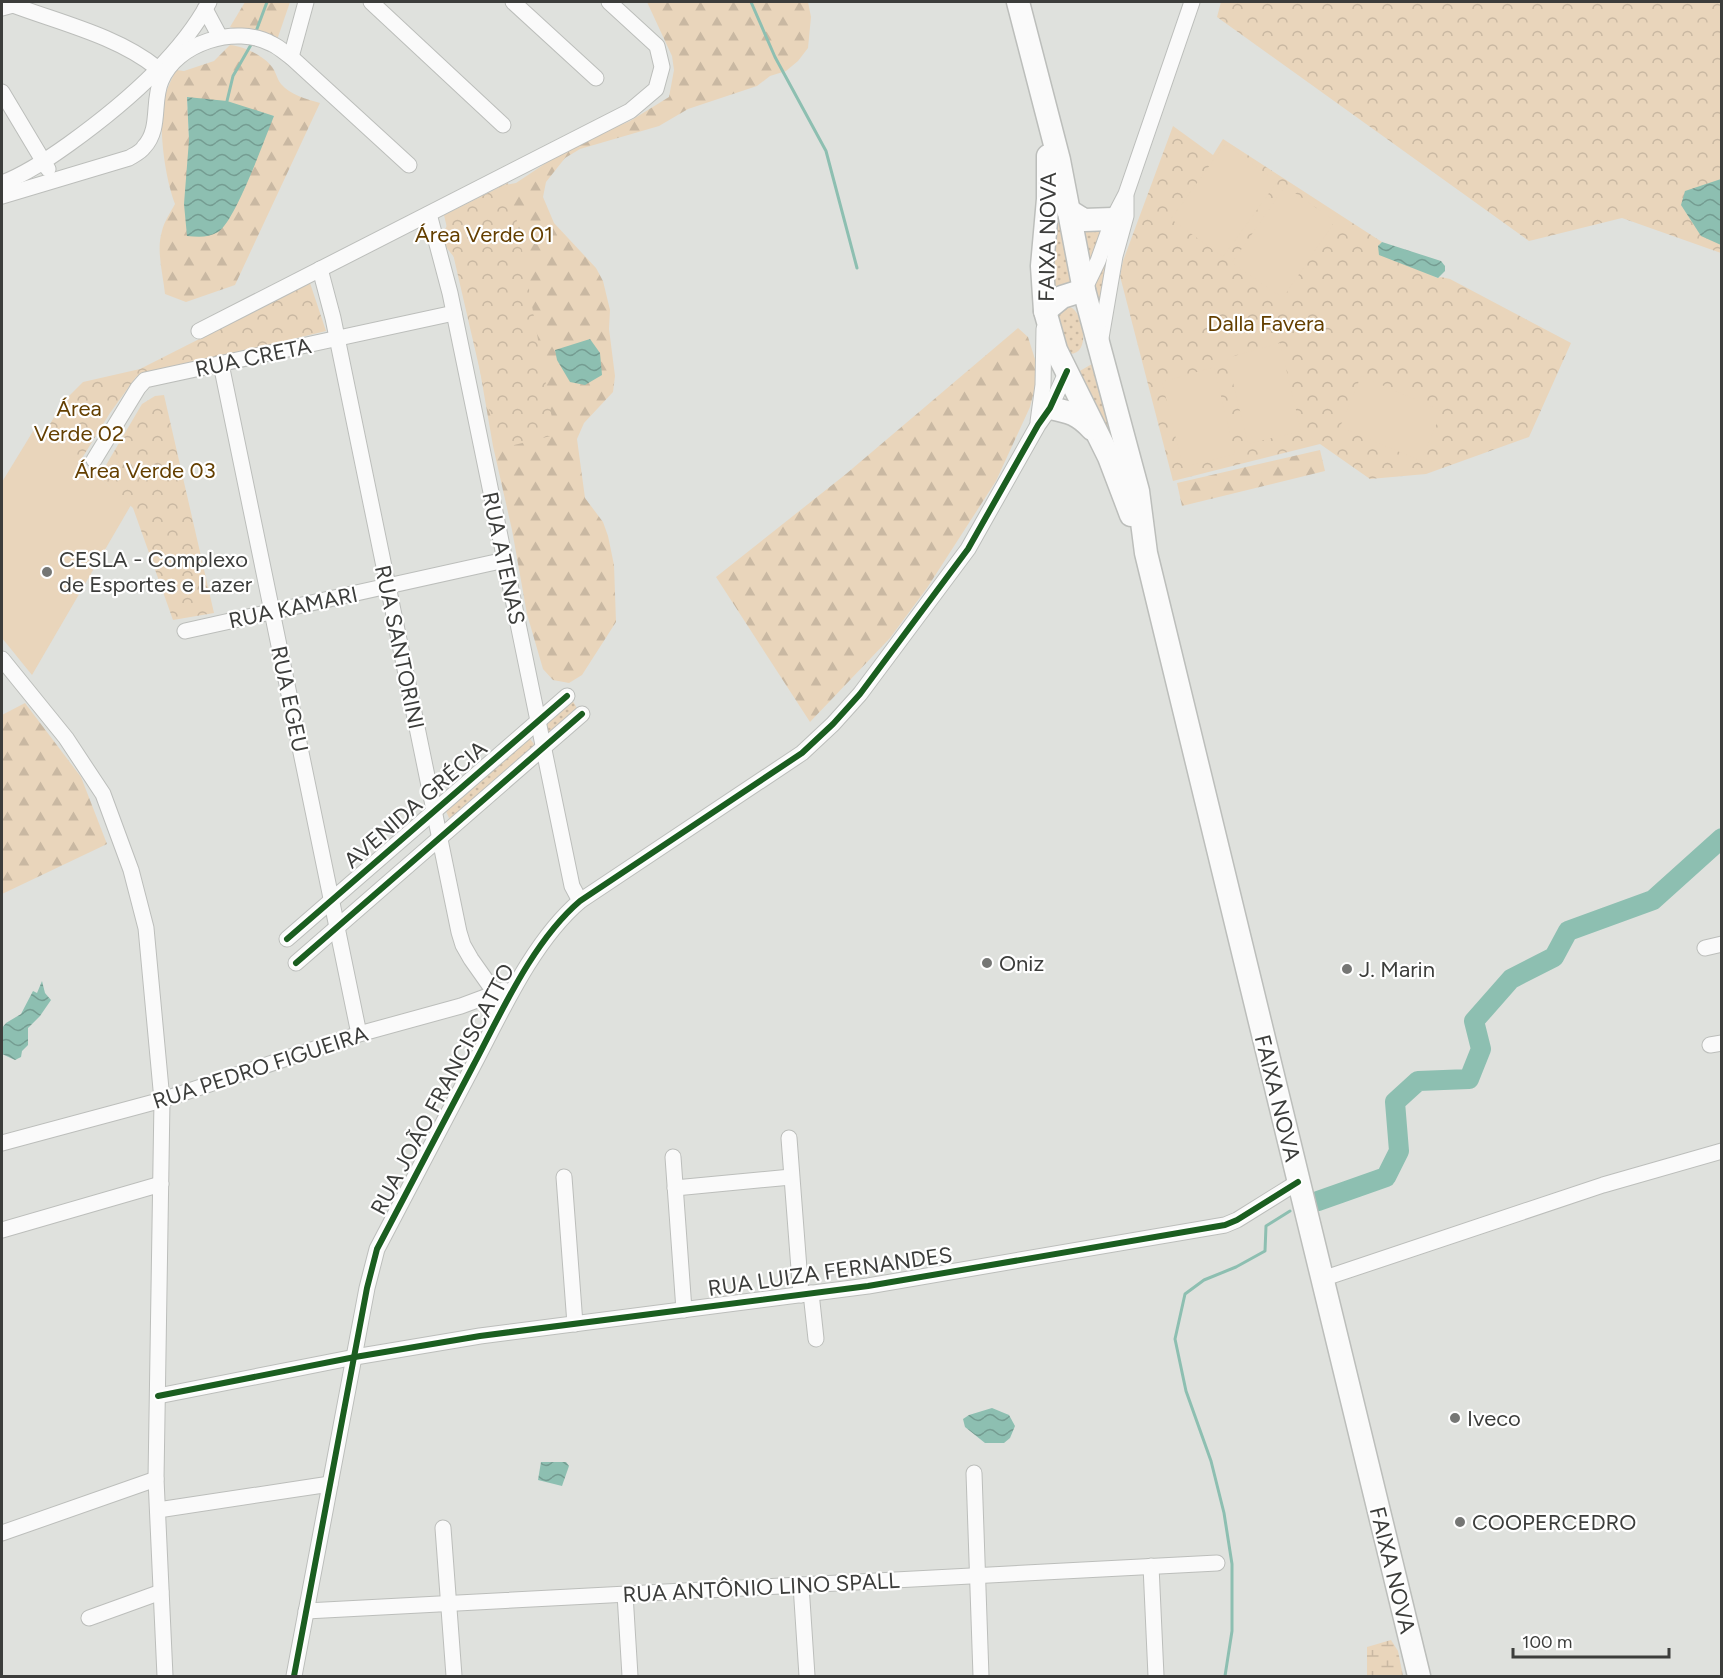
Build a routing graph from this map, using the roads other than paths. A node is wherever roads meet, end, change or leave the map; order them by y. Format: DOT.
graph roads {
  1 [pos="306,2"];
  2 [pos="371,2"];
  3 [pos="513,2"];
  4 [pos="609,2"];
  5 [pos="1018,2"];
  6 [pos="1192,2"];
  7 [pos="207,5"];
  8 [pos="2,8"];
  9 [pos="296,36"];
  10 [pos="219,37"];
  11 [pos="273,44"];
  12 [pos="291,57"];
  13 [pos="157,68"];
  14 [pos="596,78"];
  15 [pos="2,92"];
  16 [pos="123,103"];
  17 [pos="1047,115"];
  18 [pos="155,121"];
  19 [pos="503,124"];
  20 [pos="45,161"];
  21 [pos="410,165"];
  22 [pos="52,180"];
  23 [pos="2,183"];
  24 [pos="1126,194"];
  25 [pos="2,196"];
  26 [pos="1068,210"];
  27 [pos="429,214"];
  28 [pos="1113,219"];
  29 [pos="320,269"];
  30 [pos="1084,290"];
  31 [pos="1045,311"];
  32 [pos="454,313"];
  33 [pos="199,332"];
  34 [pos="338,339"];
  35 [pos="1099,346"];
  36 [pos="221,364"];
  37 [pos="1067,371"];
  38 [pos="1044,416"];
  39 [pos="1097,434"];
  40 [pos="94,460"];
  41 [pos="1146,553"];
  42 [pos="505,560"];
  43 [pos="388,586"];
  44 [pos="272,612"];
  45 [pos="185,631"];
  46 [pos="2,659"];
  47 [pos="567,696"];
  48 [pos="582,714"];
  49 [pos="538,722"];
  50 [pos="543,748"];
  51 [pos="434,810"];
  52 [pos="440,838"];
  53 [pos="332,900"];
  54 [pos="580,901"];
  55 [pos="337,926"];
  56 [pos="287,939"];
  57 [pos="1722,944"];
  58 [pos="1705,948"];
  59 [pos="296,963"];
  60 [pos="516,986"];
  61 [pos="495,993"];
  62 [pos="498,1017"];
  63 [pos="359,1034"];
  64 [pos="162,1100"];
  65 [pos="789,1138"];
  66 [pos="2,1143"];
  67 [pos="1722,1151"];
  68 [pos="673,1157"];
  69 [pos="564,1177"];
  70 [pos="791,1177"];
  71 [pos="1298,1182"];
  72 [pos="160,1184"];
  73 [pos="675,1188"];
  74 [pos="2,1230"];
  75 [pos="1322,1279"];
  76 [pos="806,1294"];
  77 [pos="684,1310"];
  78 [pos="575,1324"];
  79 [pos="816,1339"];
  80 [pos="355,1357"];
  81 [pos="158,1396"];
  82 [pos="974,1473"];
  83 [pos="156,1479"];
  84 [pos="330,1484"];
  85 [pos="158,1510"];
  86 [pos="443,1528"];
  87 [pos="2,1533"];
  88 [pos="1217,1563"];
  89 [pos="1151,1566"];
  90 [pos="977,1575"];
  91 [pos="801,1585"];
  92 [pos="161,1592"];
  93 [pos="626,1594"];
  94 [pos="449,1604"];
  95 [pos="306,1611"];
  96 [pos="89,1618"];
  97 [pos="165,1677"];
  98 [pos="294,1677"];
  99 [pos="454,1677"];
  100 [pos="630,1677"];
  101 [pos="807,1677"];
  102 [pos="981,1677"];
  103 [pos="1156,1677"];
  104 [pos="1419,1677"];
  1 -- 9 [label="street"];
  2 -- 19 [label="street"];
  3 -- 14 [label="street"];
  4 -- 27 [label="street"];
  5 -- 17 [label="highway, FAIXA NOVA"];
  6 -- 24 [label="street"];
  7 -- 10 [label="street"];
  7 -- 13 [label="street"];
  8 -- 13 [label="street"];
  9 -- 11 [label="street"];
  9 -- 12 [label="street"];
  10 -- 11 [label="street"];
  10 -- 18 [label="street"];
  11 -- 12 [label="street"];
  12 -- 21 [label="street"];
  13 -- 16 [label="street"];
  15 -- 20 [label="street"];
  16 -- 18 [label="street"];
  16 -- 20 [label="street"];
  17 -- 26 [label="highway, FAIXA NOVA"];
  17 -- 31 [label="highway, FAIXA NOVA"];
  18 -- 22 [label="street"];
  20 -- 22 [label="street"];
  20 -- 23 [label="street"];
  22 -- 25 [label="street"];
  24 -- 28 [label="street"];
  24 -- 35 [label="street"];
  26 -- 28 [label="highway"];
  26 -- 30 [label="highway, FAIXA NOVA"];
  27 -- 29 [label="street"];
  27 -- 32 [label="street, RUA ATENAS"];
  28 -- 30 [label="street"];
  29 -- 33 [label="street"];
  29 -- 34 [label="street, RUA SANTORINI"];
  30 -- 31 [label="highway"];
  30 -- 35 [label="highway, FAIXA NOVA"];
  31 -- 37 [label="highway, FAIXA NOVA"];
  31 -- 38 [label="street, RUA JOÃO FRANCISCATTO"];
  32 -- 34 [label="street, RUA CRETA"];
  32 -- 42 [label="street, RUA ATENAS"];
  34 -- 36 [label="street, RUA CRETA"];
  34 -- 43 [label="street, RUA SANTORINI"];
  35 -- 37 [label="highway"];
  35 -- 41 [label="highway, FAIXA NOVA"];
  36 -- 40 [label="street, RUA CRETA"];
  36 -- 44 [label="street, RUA EGEU"];
  37 -- 38 [label="street, RUA JOÃO FRANCISCATTO"];
  37 -- 39 [label="highway, FAIXA NOVA"];
  38 -- 39 [label="highway"];
  38 -- 54 [label="street, RUA JOÃO FRANCISCATTO"];
  39 -- 41 [label="highway, FAIXA NOVA"];
  41 -- 71 [label="highway, FAIXA NOVA"];
  42 -- 43 [label="street, RUA KAMARI"];
  42 -- 49 [label="street, RUA ATENAS"];
  43 -- 44 [label="street, RUA KAMARI"];
  43 -- 51 [label="street, RUA SANTORINI"];
  44 -- 45 [label="street, RUA KAMARI"];
  44 -- 53 [label="street, RUA EGEU"];
  46 -- 64 [label="street"];
  47 -- 49 [label="street, AVENIDA GRÉCIA"];
  48 -- 50 [label="street, AVENIDA GRÉCIA"];
  49 -- 50 [label="street, RUA ATENAS"];
  49 -- 51 [label="street, AVENIDA GRÉCIA"];
  50 -- 52 [label="street, AVENIDA GRÉCIA"];
  50 -- 54 [label="street, RUA ATENAS"];
  51 -- 52 [label="street, RUA SANTORINI"];
  51 -- 53 [label="street, AVENIDA GRÉCIA"];
  52 -- 55 [label="street, AVENIDA GRÉCIA"];
  52 -- 61 [label="street, RUA SANTORINI"];
  53 -- 55 [label="street, RUA EGEU"];
  53 -- 56 [label="street, AVENIDA GRÉCIA"];
  54 -- 60 [label="street, RUA JOÃO FRANCISCATTO"];
  55 -- 59 [label="street, AVENIDA GRÉCIA"];
  55 -- 63 [label="street, RUA EGEU"];
  57 -- 58 [label="street"];
  60 -- 61 [label="street, RUA PEDRO FIGUEIRA"];
  60 -- 62 [label="street, RUA JOÃO FRANCISCATTO"];
  61 -- 62 [label="street, RUA SANTORINI"];
  61 -- 63 [label="street, RUA PEDRO FIGUEIRA"];
  62 -- 80 [label="street, RUA JOÃO FRANCISCATTO"];
  63 -- 64 [label="street, RUA PEDRO FIGUEIRA"];
  64 -- 66 [label="street, RUA PEDRO FIGUEIRA"];
  64 -- 72 [label="street"];
  65 -- 70 [label="street"];
  67 -- 75 [label="street"];
  68 -- 73 [label="street"];
  69 -- 78 [label="street"];
  70 -- 73 [label="street"];
  70 -- 76 [label="street"];
  71 -- 75 [label="highway, FAIXA NOVA"];
  71 -- 76 [label="street, RUA LUIZA FERNANDES"];
  72 -- 74 [label="street"];
  72 -- 81 [label="street"];
  73 -- 77 [label="street"];
  75 -- 104 [label="highway, FAIXA NOVA"];
  76 -- 77 [label="street, RUA LUIZA FERNANDES"];
  76 -- 79 [label="street"];
  77 -- 78 [label="street, RUA LUIZA FERNANDES"];
  78 -- 80 [label="street, RUA LUIZA FERNANDES"];
  80 -- 81 [label="street, RUA LUIZA FERNANDES"];
  80 -- 84 [label="street, RUA JOÃO FRANCISCATTO"];
  81 -- 83 [label="street"];
  82 -- 90 [label="street"];
  83 -- 85 [label="street"];
  83 -- 87 [label="street"];
  84 -- 85 [label="street"];
  84 -- 95 [label="street, RUA JOÃO FRANCISCATTO"];
  85 -- 92 [label="street"];
  86 -- 94 [label="street"];
  88 -- 89 [label="street, RUA ANTÔNIO LINO SPALL"];
  89 -- 90 [label="street, RUA ANTÔNIO LINO SPALL"];
  89 -- 103 [label="street"];
  90 -- 91 [label="street, RUA ANTÔNIO LINO SPALL"];
  90 -- 102 [label="street"];
  91 -- 93 [label="street, RUA ANTÔNIO LINO SPALL"];
  91 -- 101 [label="street"];
  92 -- 96 [label="street"];
  92 -- 97 [label="street"];
  93 -- 94 [label="street, RUA ANTÔNIO LINO SPALL"];
  93 -- 100 [label="street"];
  94 -- 95 [label="street, RUA ANTÔNIO LINO SPALL"];
  94 -- 99 [label="street"];
  95 -- 98 [label="street, RUA JOÃO FRANCISCATTO"];
}
